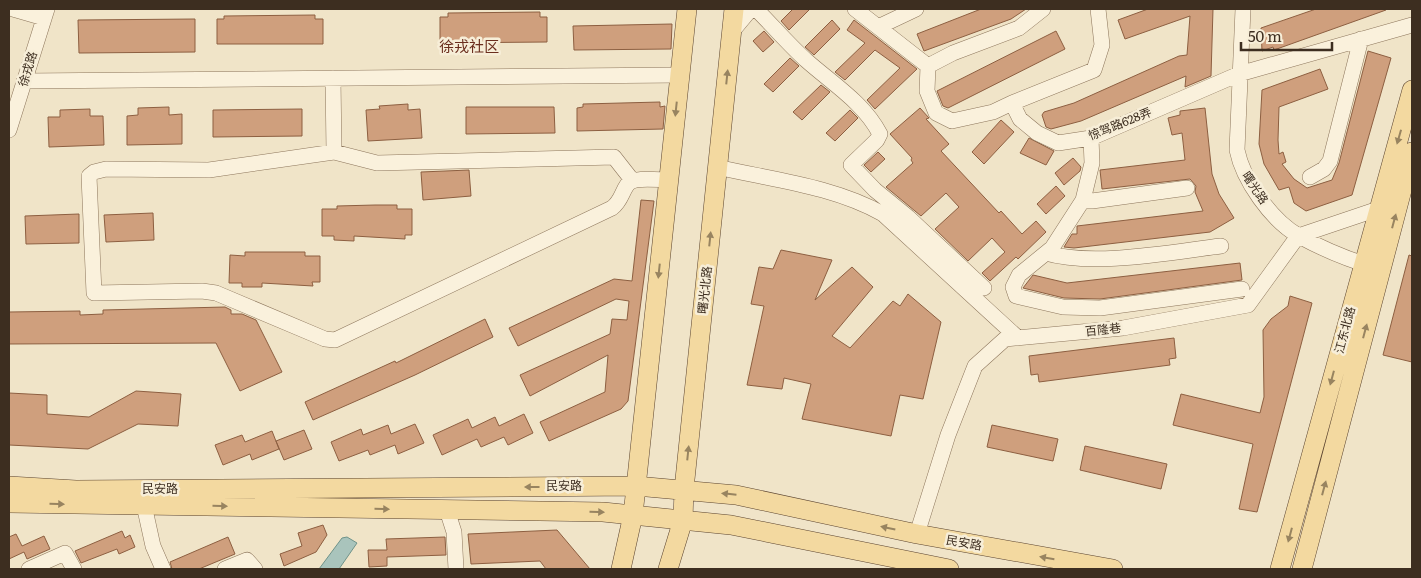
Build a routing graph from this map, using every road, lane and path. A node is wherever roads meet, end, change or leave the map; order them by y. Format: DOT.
graph roads {
  1 [pos="13,9"];
  2 [pos="687,9"];
  3 [pos="734,9"];
  4 [pos="751,9"];
  5 [pos="756,9"];
  6 [pos="855,9"];
  7 [pos="916,9"];
  8 [pos="1043,9"];
  9 [pos="1098,9"];
  10 [pos="1243,9"];
  11 [pos="45,14"];
  12 [pos="1412,25"];
  13 [pos="878,27"];
  14 [pos="731,33"];
  15 [pos="1361,39"];
  16 [pos="928,66"];
  17 [pos="1239,74"];
  18 [pos="680,75"];
  19 [pos="333,78"];
  20 [pos="24,81"];
  21 [pos="1412,90"];
  22 [pos="1012,103"];
  23 [pos="9,130"];
  24 [pos="1091,138"];
  25 [pos="334,152"];
  26 [pos="1412,152"];
  27 [pos="717,167"];
  28 [pos="1310,177"];
  29 [pos="632,180"];
  30 [pos="668,180"];
  31 [pos="1187,188"];
  32 [pos="1083,200"];
  33 [pos="1378,209"];
  34 [pos="1298,236"];
  35 [pos="1221,246"];
  36 [pos="1046,253"];
  37 [pos="1372,266"];
  38 [pos="984,288"];
  39 [pos="1242,290"];
  40 [pos="1018,338"];
  41 [pos="9,486"];
  42 [pos="636,486"];
  43 [pos="684,490"];
  44 [pos="9,503"];
  45 [pos="144,505"];
  46 [pos="447,510"];
  47 [pos="633,515"];
  48 [pos="683,520"];
  49 [pos="917,534"];
  50 [pos="29,569"];
  51 [pos="74,569"];
  52 [pos="163,569"];
  53 [pos="225,569"];
  54 [pos="255,569"];
  55 [pos="456,569"];
  56 [pos="621,569"];
  57 [pos="668,569"];
  58 [pos="949,569"];
  59 [pos="1112,569"];
  60 [pos="1280,569"];
  61 [pos="1302,569"];
  1 -- 11 [label="street"];
  2 -- 18 [label="main road"];
  3 -- 14 [label="main road, 曙光北路"];
  4 -- 14 [label="street"];
  5 -- 38 [label="street"];
  6 -- 13 [label="street"];
  7 -- 13 [label="street"];
  8 -- 16 [label="street"];
  9 -- 22 [label="street"];
  10 -- 17 [label="street, 曙光路"];
  11 -- 20 [label="street, 徐戎路"];
  12 -- 15 [label="street, 惊驾路628弄"];
  13 -- 16 [label="street"];
  27 -- 14 [label="main road, 曙光北路, one-way"];
  15 -- 17 [label="street, 惊驾路628弄"];
  15 -- 28 [label="street"];
  16 -- 22 [label="street"];
  17 -- 24 [label="street, 惊驾路628弄"];
  17 -- 34 [label="street, 曙光路"];
  18 -- 19 [label="street"];
  18 -- 30 [label="main road, one-way"];
  19 -- 20 [label="street"];
  19 -- 25 [label="street"];
  20 -- 23 [label="street, 徐戎路"];
  21 -- 33 [label="main road, 江东北路, one-way"];
  22 -- 24 [label="street, 惊驾路628弄"];
  24 -- 32 [label="street"];
  25 -- 29 [label="street"];
  25 -- 29 [label="street"];
  37 -- 26 [label="main road, 江东北路, one-way"];
  27 -- 40 [label="street"];
  43 -- 27 [label="main road, 曙光北路, one-way"];
  29 -- 30 [label="street"];
  30 -- 42 [label="main road, one-way"];
  31 -- 32 [label="street"];
  32 -- 36 [label="street"];
  33 -- 34 [label="street"];
  33 -- 37 [label="main road, 江东北路"];
  34 -- 37 [label="street, 曙光路"];
  34 -- 40 [label="street, 百隆巷"];
  35 -- 36 [label="street"];
  36 -- 39 [label="street"];
  37 -- 60 [label="main road, 江东北路, one-way"];
  61 -- 37 [label="main road, 江东北路, one-way"];
  40 -- 49 [label="street, 百隆巷"];
  42 -- 41 [label="main road, 民安路, one-way"];
  42 -- 43 [label="main road, 民安路"];
  42 -- 47 [label="main road"];
  43 -- 48 [label="main road, 曙光北路"];
  49 -- 43 [label="main road, 民安路, one-way"];
  44 -- 45 [label="main road, 民安路, one-way"];
  45 -- 46 [label="main road, 民安路, one-way"];
  45 -- 52 [label="street"];
  46 -- 47 [label="main road, 民安路, one-way"];
  46 -- 55 [label="street"];
  47 -- 48 [label="main road, 民安路"];
  47 -- 56 [label="main road"];
  48 -- 57 [label="main road, 曙光北路"];
  48 -- 58 [label="main road, 民安路"];
  59 -- 49 [label="main road, 民安路, one-way"];
  50 -- 51 [label="street"];
  53 -- 54 [label="street"];
}
